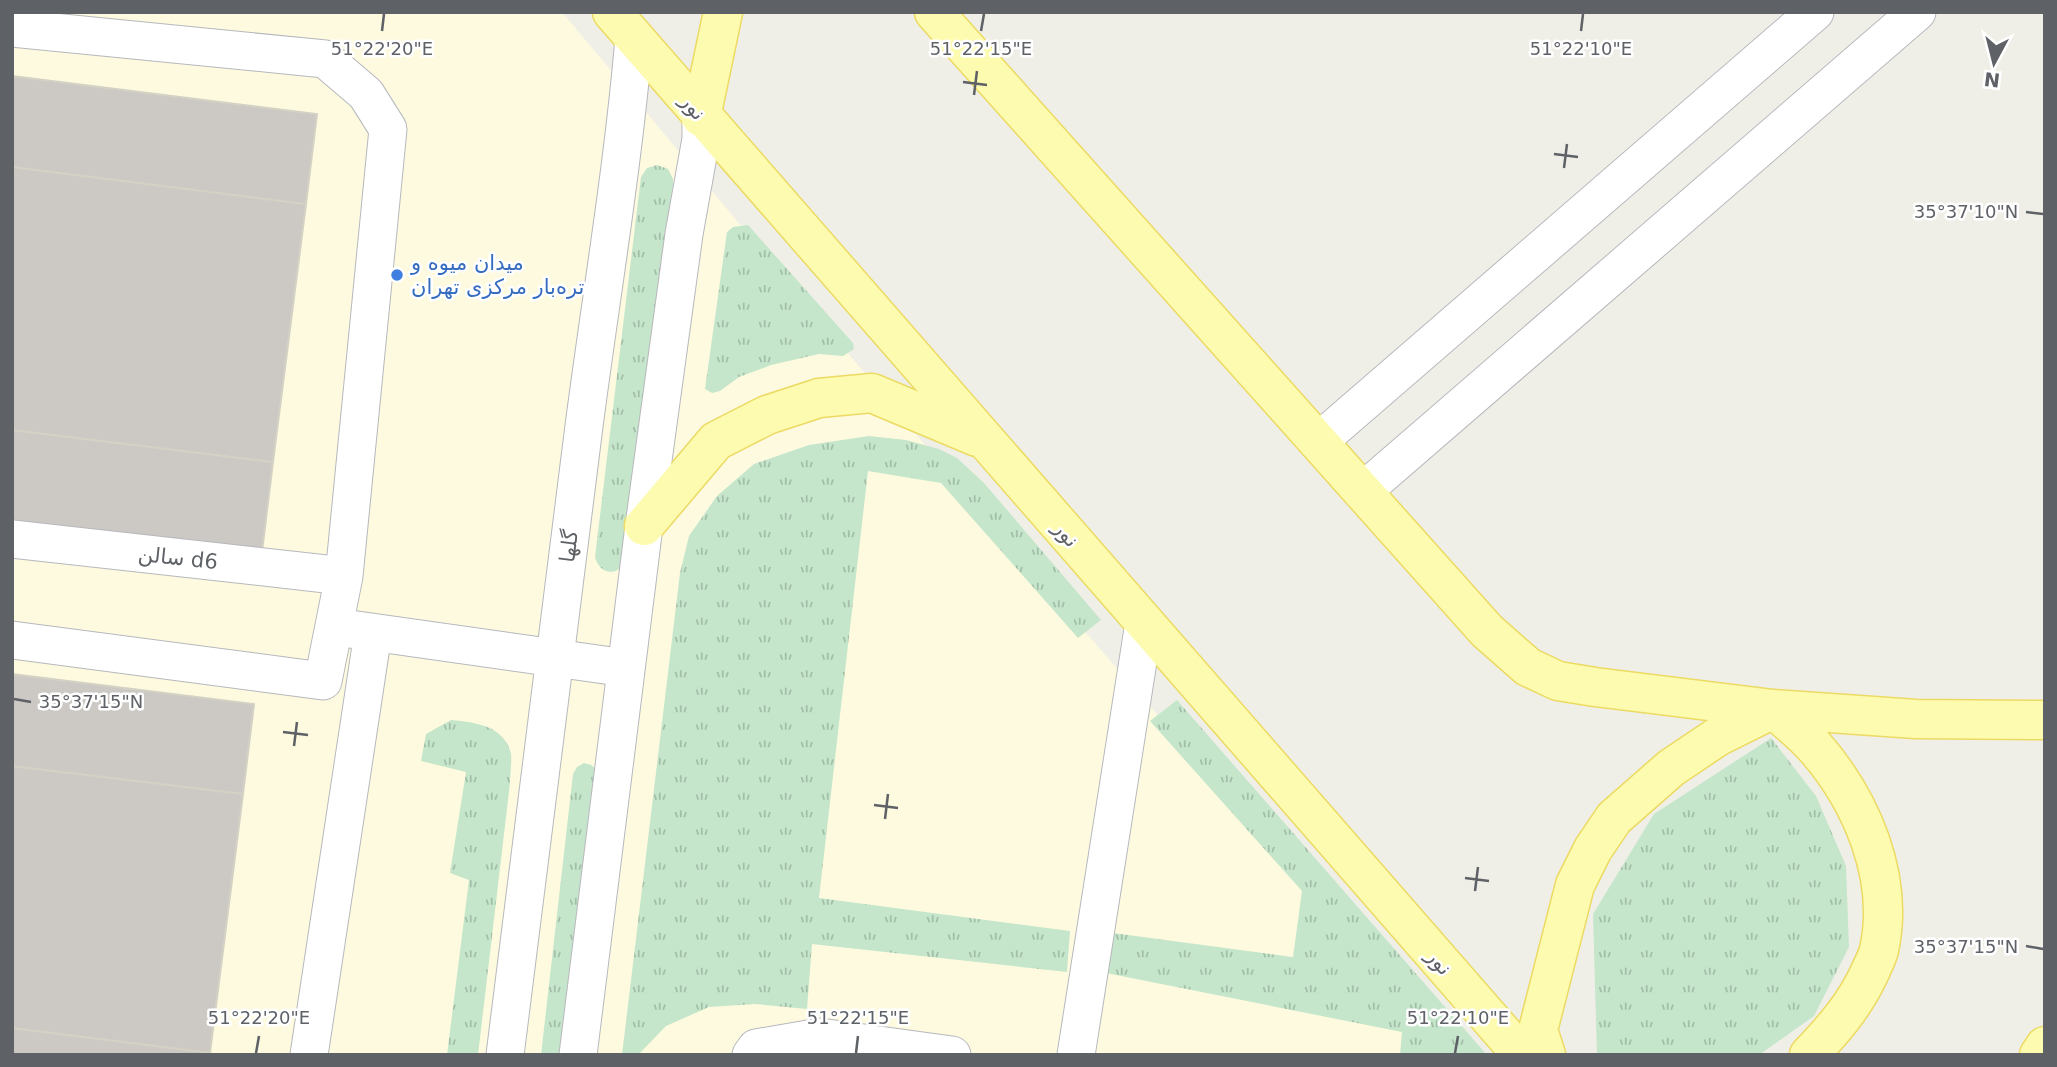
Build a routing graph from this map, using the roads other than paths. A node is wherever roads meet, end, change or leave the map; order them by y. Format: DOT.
graph roads {
  1 [pos="723,12"];
  2 [pos="934,12"];
  3 [pos="1815,12"];
  4 [pos="1917,12"];
  5 [pos="628,21"];
  6 [pos="12,28"];
  7 [pos="701,117"];
  8 [pos="985,441"];
  9 [pos="1318,442"];
  10 [pos="1362,492"];
  11 [pos="644,526"];
  12 [pos="12,539"];
  13 [pos="344,576"];
  14 [pos="1144,623"];
  15 [pos="333,627"];
  16 [pos="373,633"];
  17 [pos="12,640"];
  18 [pos="555,658"];
  19 [pos="626,668"];
  20 [pos="1773,709"];
  21 [pos="2045,720"];
  22 [pos="2045,1046"];
  23 [pos="309,1055"];
  24 [pos="505,1055"];
  25 [pos="578,1055"];
  26 [pos="751,1055"];
  27 [pos="952,1055"];
  28 [pos="1076,1055"];
  29 [pos="1522,1055"];
  30 [pos="1546,1055"];
  31 [pos="1809,1055"];
  32 [pos="2039,1055"];
  1 -- 7 [label="main road"];
  2 -- 9 [label="main road"];
  3 -- 9 [label="street"];
  4 -- 10 [label="street"];
  5 -- 7 [label="main road, نور"];
  5 -- 18 [label="street, گلها"];
  6 -- 13 [label="street"];
  7 -- 8 [label="main road, نور"];
  7 -- 11 [label="street"];
  8 -- 11 [label="main road"];
  8 -- 14 [label="main road, نور"];
  9 -- 10 [label="main road"];
  10 -- 20 [label="main road"];
  11 -- 19 [label="street"];
  12 -- 13 [label="street, سالن d6"];
  13 -- 15 [label="street"];
  14 -- 28 [label="street"];
  14 -- 29 [label="main road, نور"];
  15 -- 16 [label="street"];
  15 -- 17 [label="street"];
  16 -- 18 [label="street"];
  16 -- 23 [label="street"];
  18 -- 19 [label="street"];
  18 -- 24 [label="street, گلها"];
  19 -- 25 [label="street"];
  20 -- 21 [label="main road"];
  20 -- 30 [label="main road"];
  20 -- 31 [label="main road"];
  22 -- 32 [label="main road"];
  26 -- 27 [label="street"];
}
